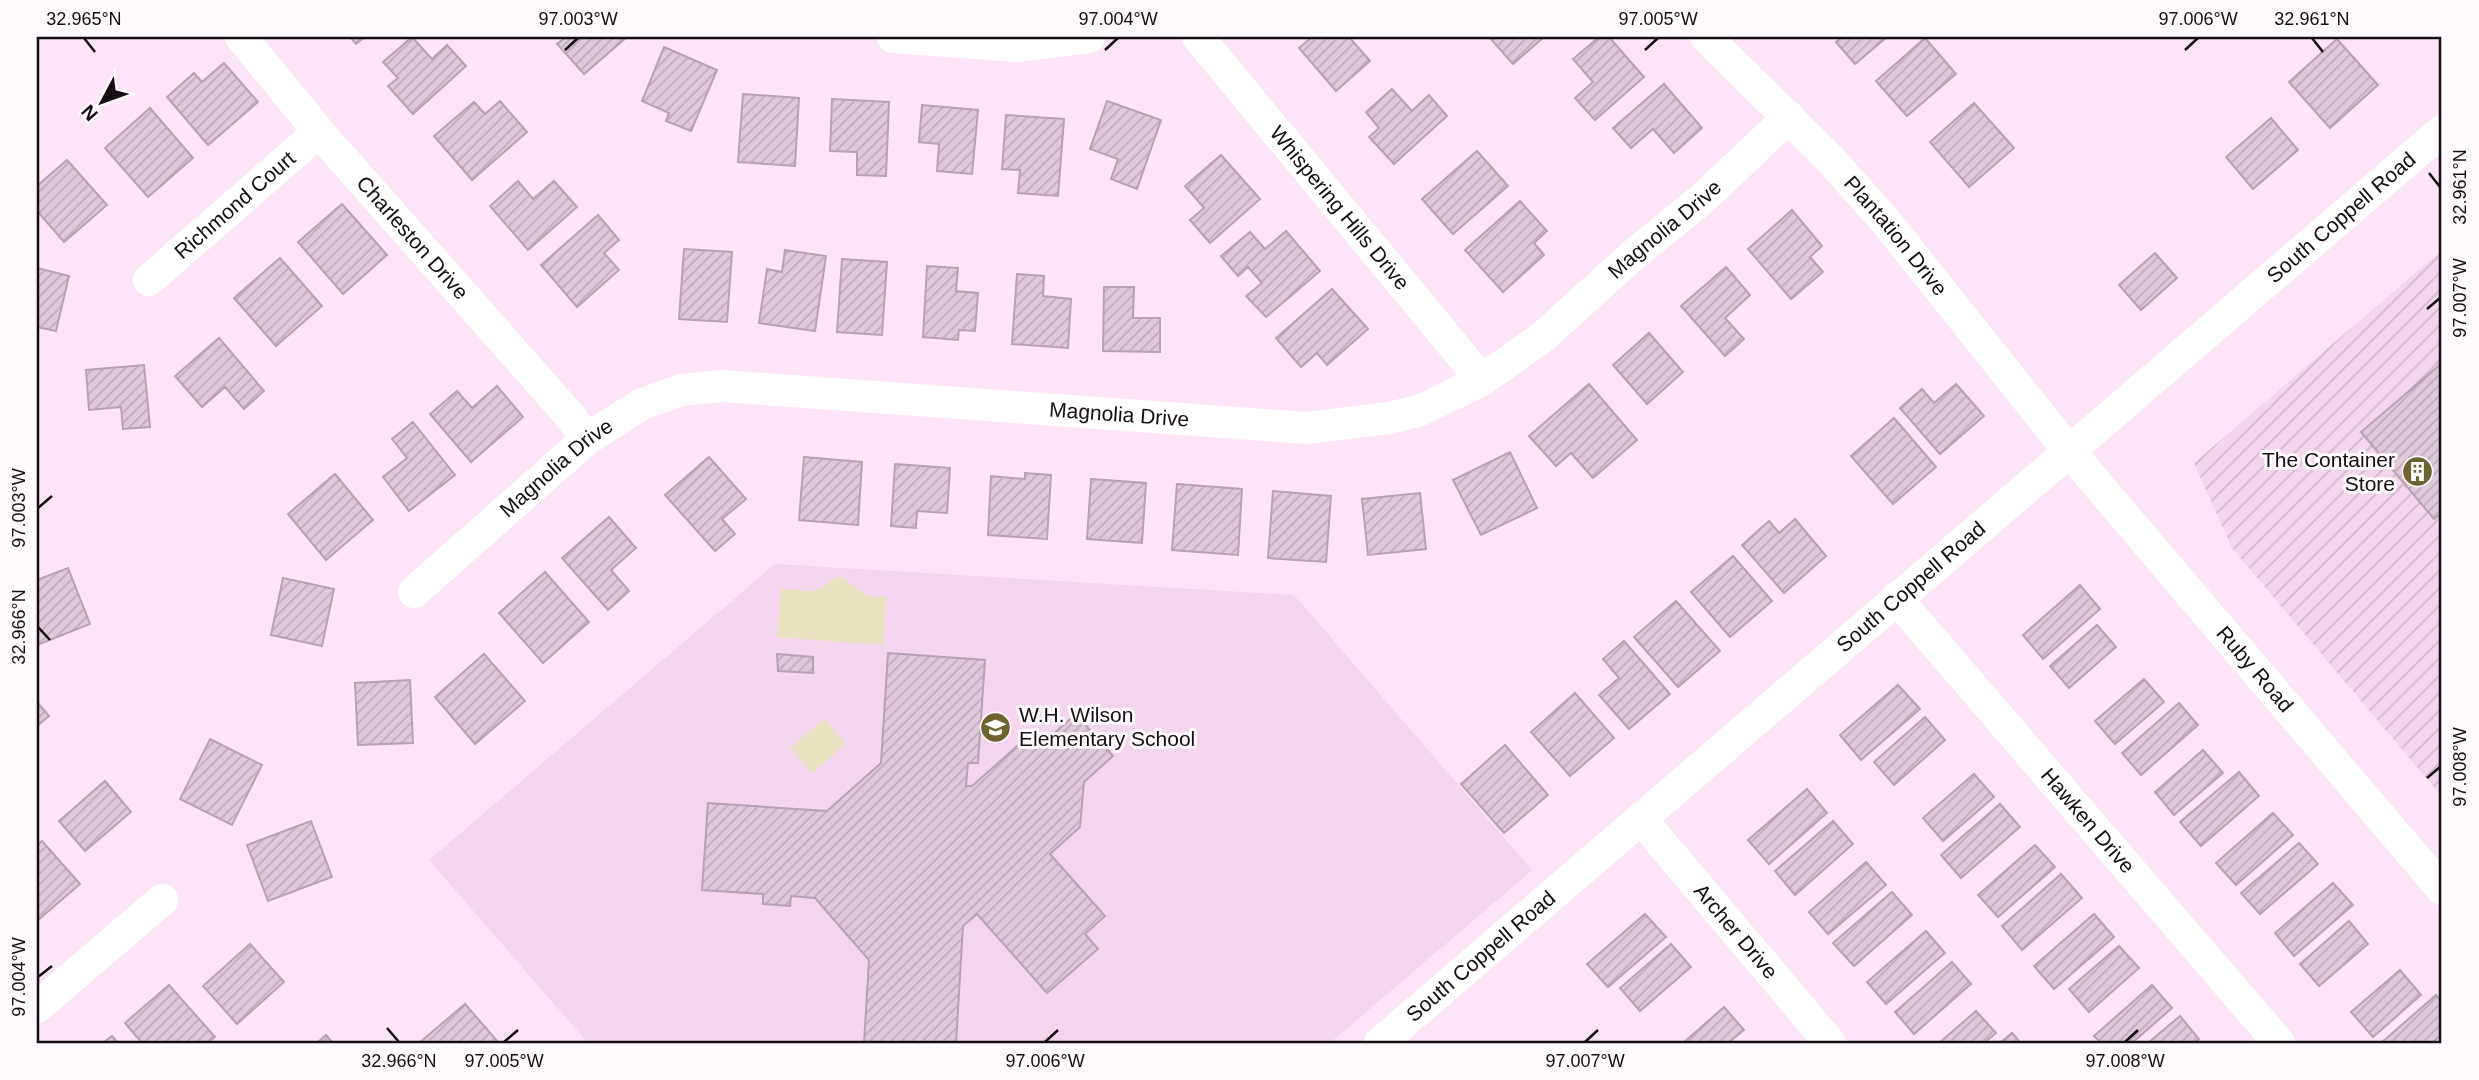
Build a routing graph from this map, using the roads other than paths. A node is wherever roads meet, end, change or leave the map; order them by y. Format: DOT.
graph roads {
  1 [pos="241,37"];
  2 [pos="893,37"];
  3 [pos="1089,37"];
  4 [pos="1198,37"];
  5 [pos="1706,37"];
  6 [pos="1789,117"];
  7 [pos="2442,131"];
  8 [pos="319,132"];
  9 [pos="149,280"];
  10 [pos="1482,380"];
  11 [pos="587,439"];
  12 [pos="2068,450"];
  13 [pos="414,592"];
  14 [pos="1896,598"];
  15 [pos="1641,819"];
  16 [pos="2442,890"];
  17 [pos="162,901"];
  18 [pos="37,1007"];
  19 [pos="1380,1043"];
  20 [pos="1830,1043"];
  21 [pos="2278,1043"];
  1 -- 8 [label="street, Charleston Drive"];
  2 -- 3 [label="street"];
  4 -- 10 [label="street, Whispering Hills Drive"];
  5 -- 6 [label="street, Plantation Drive"];
  6 -- 10 [label="street, Magnolia Drive"];
  6 -- 12 [label="street, Plantation Drive"];
  7 -- 12 [label="street, South Coppell Road"];
  8 -- 9 [label="street, Richmond Court"];
  8 -- 11 [label="street, Charleston Drive"];
  10 -- 11 [label="street, Magnolia Drive"];
  11 -- 13 [label="street, Magnolia Drive"];
  12 -- 14 [label="street, South Coppell Road"];
  12 -- 16 [label="street, Ruby Road"];
  14 -- 15 [label="street, South Coppell Road"];
  14 -- 21 [label="street, Hawken Drive"];
  15 -- 19 [label="street, South Coppell Road"];
  15 -- 20 [label="street, Archer Drive"];
  17 -- 18 [label="street"];
}
